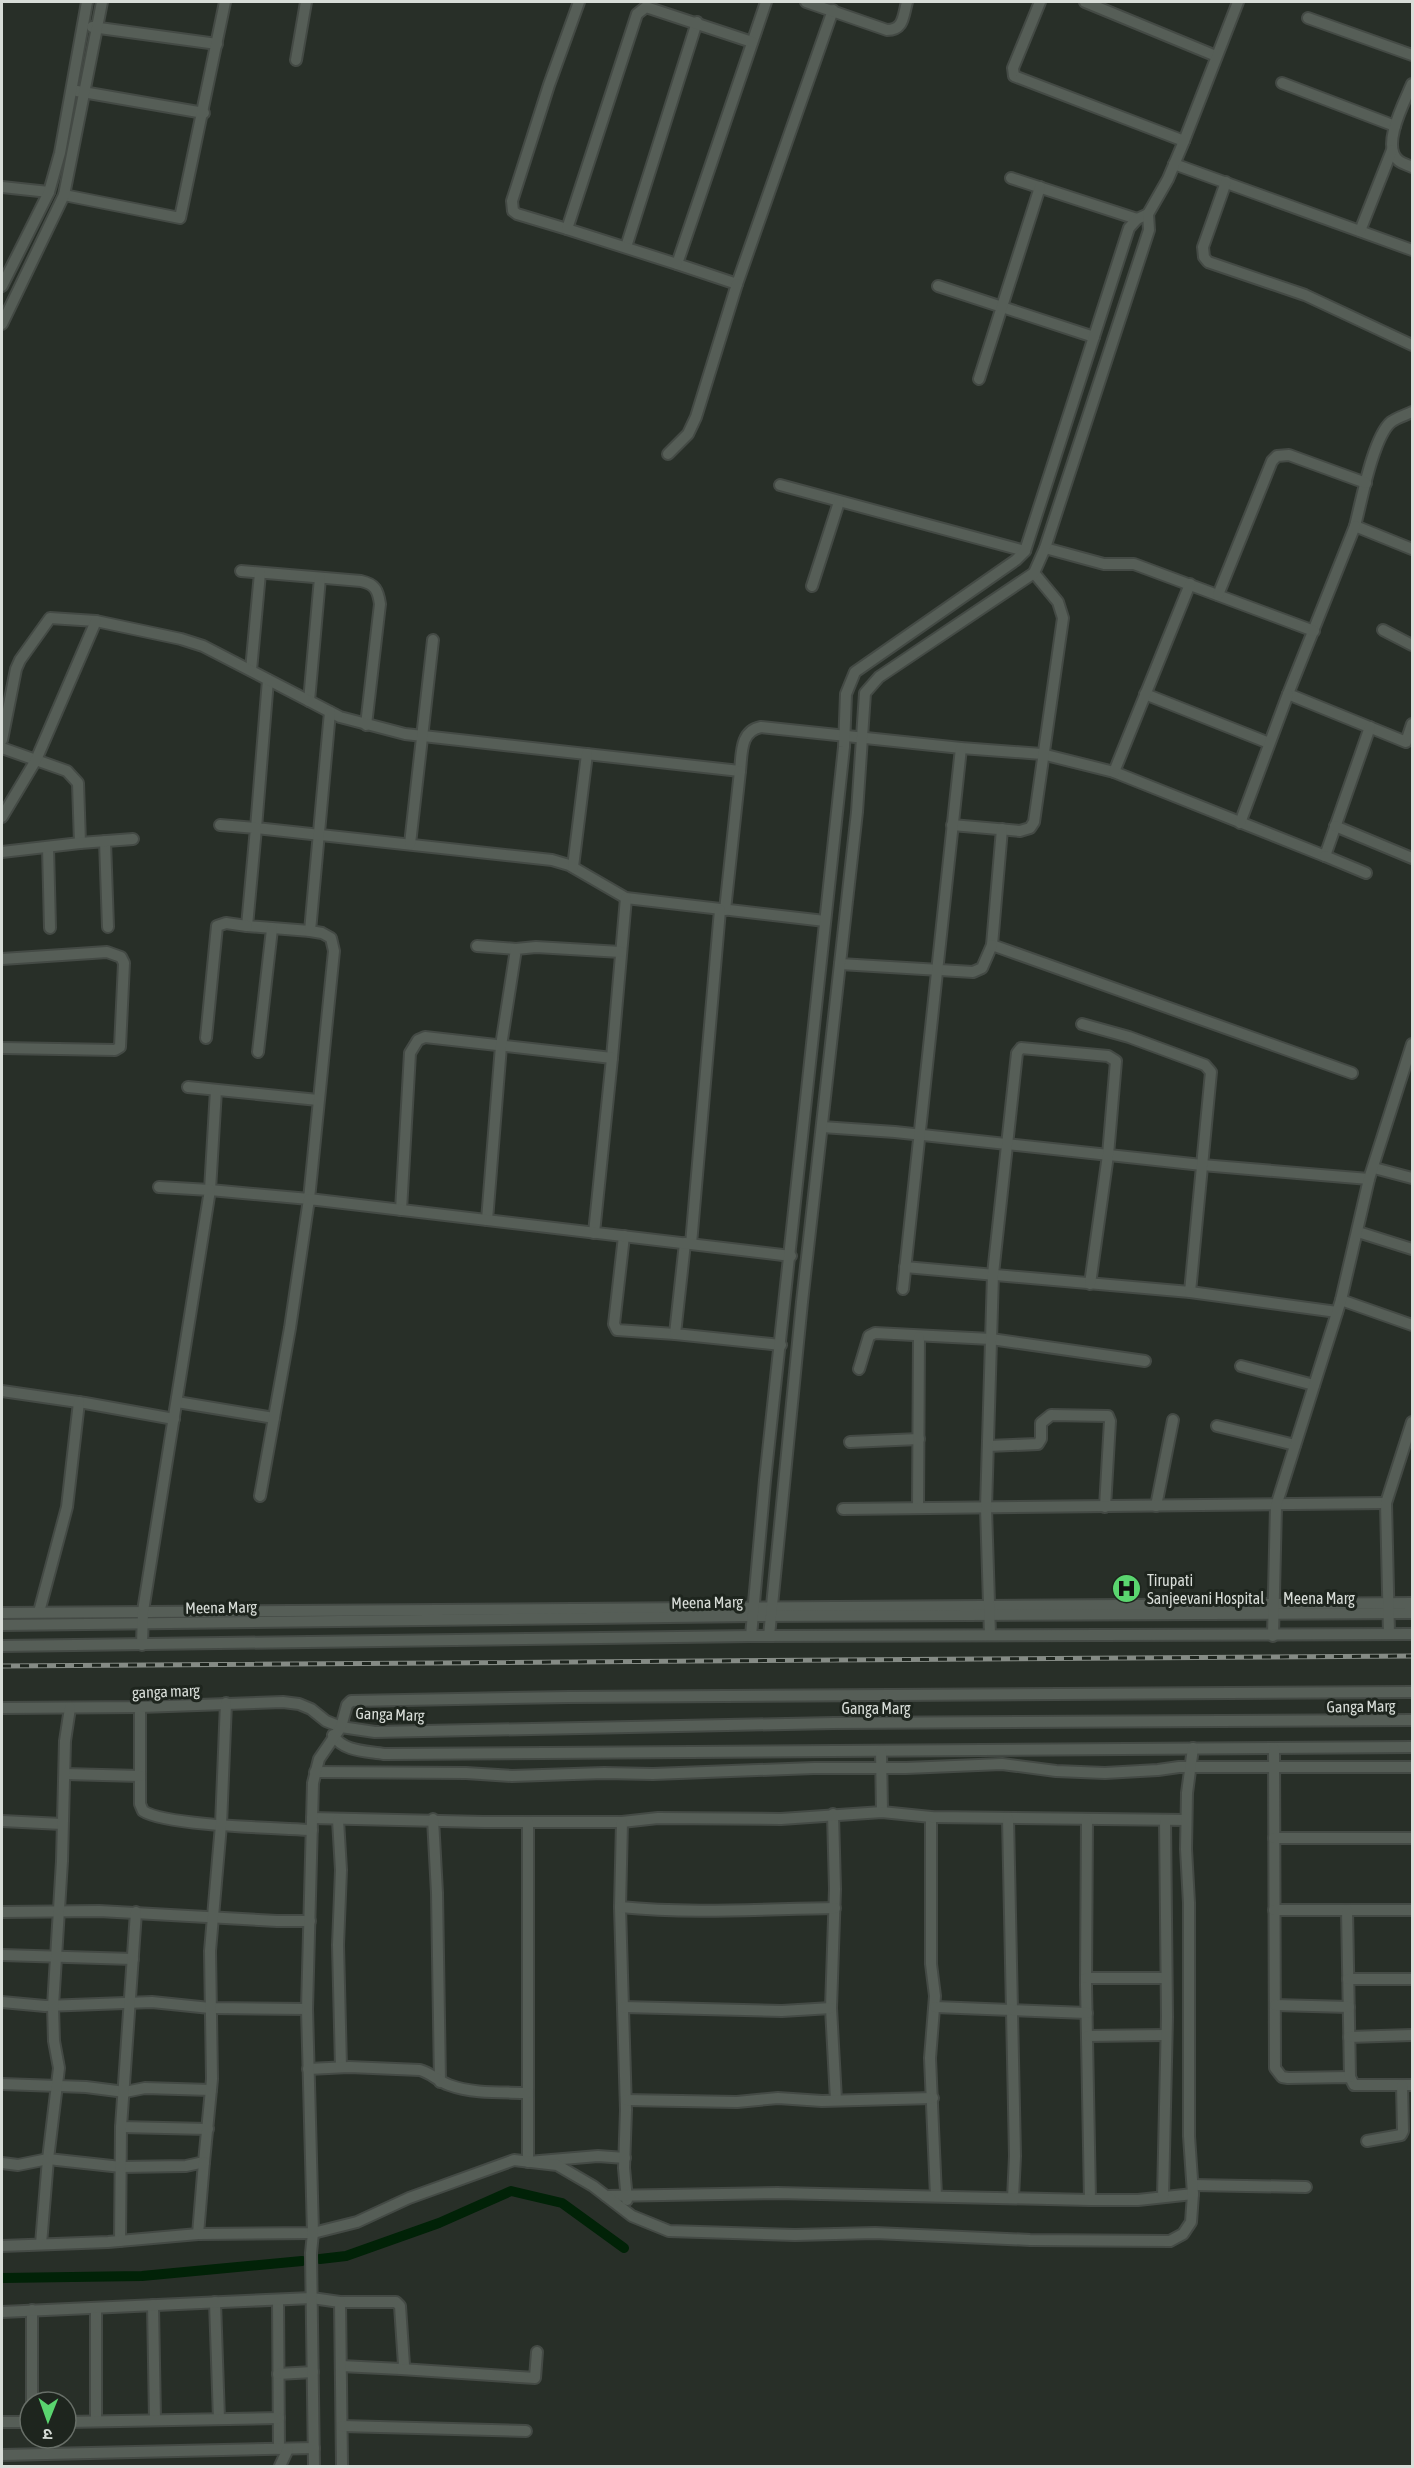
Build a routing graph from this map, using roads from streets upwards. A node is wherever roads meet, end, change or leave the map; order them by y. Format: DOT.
graph roads {
  1 [pos="87,2"];
  2 [pos="102,2"];
  3 [pos="225,2"];
  4 [pos="306,2"];
  5 [pos="579,2"];
  6 [pos="766,2"];
  7 [pos="806,2"];
  8 [pos="908,2"];
  9 [pos="1038,2"];
  10 [pos="1085,2"];
  11 [pos="1238,2"];
  12 [pos="833,10"];
  13 [pos="1308,18"];
  14 [pos="697,22"];
  15 [pos="83,26"];
  16 [pos="98,28"];
  17 [pos="752,42"];
  18 [pos="217,44"];
  19 [pos="1216,56"];
  20 [pos="1413,56"];
  21 [pos="296,60"];
  22 [pos="1282,83"];
  23 [pos="1413,84"];
  24 [pos="72,90"];
  25 [pos="84,92"];
  26 [pos="204,113"];
  27 [pos="1395,126"];
  28 [pos="1185,141"];
  29 [pos="1392,150"];
  30 [pos="1174,164"];
  31 [pos="1413,167"];
  32 [pos="1011,178"];
  33 [pos="1226,182"];
  34 [pos="2,187"];
  35 [pos="1040,187"];
  36 [pos="50,192"];
  37 [pos="64,195"];
  38 [pos="1148,214"];
  39 [pos="1137,219"];
  40 [pos="567,229"];
  41 [pos="1360,231"];
  42 [pos="626,247"];
  43 [pos="1413,250"];
  44 [pos="677,264"];
  45 [pos="737,284"];
  46 [pos="2,286"];
  47 [pos="938,286"];
  48 [pos="1002,306"];
  49 [pos="2,321"];
  50 [pos="1094,337"];
  51 [pos="1413,345"];
  52 [pos="979,379"];
  53 [pos="1413,412"];
  54 [pos="668,454"];
  55 [pos="1366,483"];
  56 [pos="780,485"];
  57 [pos="839,502"];
  58 [pos="1354,526"];
  59 [pos="1045,548"];
  60 [pos="1413,549"];
  61 [pos="1025,551"];
  62 [pos="241,571"];
  63 [pos="260,573"];
  64 [pos="1034,573"];
  65 [pos="320,578"];
  66 [pos="1190,584"];
  67 [pos="812,586"];
  68 [pos="1218,595"];
  69 [pos="96,621"];
  70 [pos="1383,630"];
  71 [pos="1314,631"];
  72 [pos="433,640"];
  73 [pos="1413,645"];
  74 [pos="251,670"];
  75 [pos="267,680"];
  76 [pos="1145,694"];
  77 [pos="1288,694"];
  78 [pos="309,701"];
  79 [pos="330,712"];
  80 [pos="1413,724"];
  81 [pos="366,725"];
  82 [pos="1370,727"];
  83 [pos="422,736"];
  84 [pos="845,736"];
  85 [pos="862,738"];
  86 [pos="2,739"];
  87 [pos="1269,743"];
  88 [pos="1409,743"];
  89 [pos="2,748"];
  90 [pos="961,748"];
  91 [pos="587,754"];
  92 [pos="1042,754"];
  93 [pos="36,760"];
  94 [pos="740,771"];
  95 [pos="1114,772"];
  96 [pos="2,817"];
  97 [pos="1240,823"];
  98 [pos="220,825"];
  99 [pos="952,825"];
  100 [pos="1335,826"];
  101 [pos="256,828"];
  102 [pos="1002,829"];
  103 [pos="321,834"];
  104 [pos="133,840"];
  105 [pos="105,841"];
  106 [pos="80,843"];
  107 [pos="410,844"];
  108 [pos="48,847"];
  109 [pos="2,852"];
  110 [pos="1325,856"];
  111 [pos="1413,858"];
  112 [pos="573,867"];
  113 [pos="1366,873"];
  114 [pos="626,898"];
  115 [pos="723,910"];
  116 [pos="825,921"];
  117 [pos="248,926"];
  118 [pos="108,927"];
  119 [pos="50,928"];
  120 [pos="272,929"];
  121 [pos="310,931"];
  122 [pos="992,945"];
  123 [pos="477,946"];
  124 [pos="516,949"];
  125 [pos="621,952"];
  126 [pos="2,959"];
  127 [pos="840,964"];
  128 [pos="936,972"];
  129 [pos="1082,1024"];
  130 [pos="206,1038"];
  131 [pos="1413,1044"];
  132 [pos="501,1046"];
  133 [pos="2,1048"];
  134 [pos="258,1052"];
  135 [pos="612,1058"];
  136 [pos="1352,1073"];
  137 [pos="188,1087"];
  138 [pos="216,1090"];
  139 [pos="318,1100"];
  140 [pos="822,1127"];
  141 [pos="919,1135"];
  142 [pos="1007,1144"];
  143 [pos="1108,1155"];
  144 [pos="1202,1165"];
  145 [pos="1372,1173"];
  146 [pos="1413,1178"];
  147 [pos="159,1187"];
  148 [pos="210,1190"];
  149 [pos="309,1199"];
  150 [pos="401,1210"];
  151 [pos="487,1220"];
  152 [pos="1358,1232"];
  153 [pos="594,1233"];
  154 [pos="624,1236"];
  155 [pos="688,1244"];
  156 [pos="1413,1249"];
  157 [pos="791,1256"];
  158 [pos="905,1267"];
  159 [pos="993,1274"];
  160 [pos="1090,1284"];
  161 [pos="903,1289"];
  162 [pos="1190,1292"];
  163 [pos="1341,1300"];
  164 [pos="1337,1312"];
  165 [pos="1413,1325"];
  166 [pos="675,1334"];
  167 [pos="919,1337"];
  168 [pos="991,1339"];
  169 [pos="781,1345"];
  170 [pos="1145,1361"];
  171 [pos="1241,1366"];
  172 [pos="859,1369"];
  173 [pos="1314,1385"];
  174 [pos="2,1391"];
  175 [pos="79,1402"];
  176 [pos="177,1402"];
  177 [pos="274,1418"];
  178 [pos="174,1419"];
  179 [pos="1173,1420"];
  180 [pos="1413,1422"];
  181 [pos="1217,1426"];
  182 [pos="919,1439"];
  183 [pos="850,1442"];
  184 [pos="1295,1445"];
  185 [pos="988,1446"];
  186 [pos="260,1496"];
  187 [pos="1386,1503"];
  188 [pos="1156,1506"];
  189 [pos="1276,1506"];
  190 [pos="1106,1507"];
  191 [pos="918,1508"];
  192 [pos="986,1508"];
  193 [pos="843,1509"];
  194 [pos="1413,1603"];
  195 [pos="1388,1608"];
  196 [pos="1273,1609"];
  197 [pos="989,1610"];
  198 [pos="143,1611"];
  199 [pos="770,1611"];
  200 [pos="2,1612"];
  201 [pos="39,1612"];
  202 [pos="752,1612"];
  203 [pos="1413,1613"];
  204 [pos="142,1623"];
  205 [pos="2,1625"];
  206 [pos="1389,1634"];
  207 [pos="1413,1634"];
  208 [pos="990,1635"];
  209 [pos="751,1636"];
  210 [pos="769,1636"];
  211 [pos="1273,1636"];
  212 [pos="142,1645"];
  213 [pos="2,1646"];
  214 [pos="1413,1692"];
  215 [pos="226,1703"];
  216 [pos="140,1707"];
  217 [pos="2,1708"];
  218 [pos="70,1708"];
  219 [pos="1413,1720"];
  220 [pos="326,1721"];
  221 [pos="341,1727"];
  222 [pos="335,1739"];
  223 [pos="1413,1747"];
  224 [pos="1193,1748"];
  225 [pos="1275,1748"];
  226 [pos="880,1751"];
  227 [pos="1274,1766"];
  228 [pos="1413,1767"];
  229 [pos="1190,1768"];
  230 [pos="881,1769"];
  231 [pos="315,1772"];
  232 [pos="65,1774"];
  233 [pos="140,1776"];
  234 [pos="882,1812"];
  235 [pos="833,1814"];
  236 [pos="931,1817"];
  237 [pos="312,1818"];
  238 [pos="1008,1818"];
  239 [pos="433,1819"];
  240 [pos="338,1820"];
  241 [pos="1087,1820"];
  242 [pos="1164,1820"];
  243 [pos="1186,1820"];
  244 [pos="2,1821"];
  245 [pos="528,1822"];
  246 [pos="622,1822"];
  247 [pos="62,1824"];
  248 [pos="221,1825"];
  249 [pos="312,1830"];
  250 [pos="1274,1838"];
  251 [pos="1413,1838"];
  252 [pos="620,1907"];
  253 [pos="834,1908"];
  254 [pos="1274,1910"];
  255 [pos="1347,1910"];
  256 [pos="1413,1910"];
  257 [pos="57,1911"];
  258 [pos="2,1912"];
  259 [pos="136,1912"];
  260 [pos="214,1917"];
  261 [pos="310,1921"];
  262 [pos="2,1955"];
  263 [pos="56,1957"];
  264 [pos="133,1959"];
  265 [pos="1086,1978"];
  266 [pos="1166,1978"];
  267 [pos="1348,1979"];
  268 [pos="1413,1979"];
  269 [pos="2,2002"];
  270 [pos="130,2003"];
  271 [pos="1275,2005"];
  272 [pos="53,2006"];
  273 [pos="210,2007"];
  274 [pos="623,2007"];
  275 [pos="934,2007"];
  276 [pos="1349,2007"];
  277 [pos="831,2008"];
  278 [pos="307,2009"];
  279 [pos="1012,2010"];
  280 [pos="1087,2013"];
  281 [pos="1166,2035"];
  282 [pos="1413,2035"];
  283 [pos="1088,2036"];
  284 [pos="1349,2037"];
  285 [pos="341,2067"];
  286 [pos="308,2069"];
  287 [pos="1350,2077"];
  288 [pos="440,2082"];
  289 [pos="2,2084"];
  290 [pos="1407,2085"];
  291 [pos="57,2088"];
  292 [pos="211,2090"];
  293 [pos="125,2092"];
  294 [pos="528,2093"];
  295 [pos="933,2098"];
  296 [pos="626,2100"];
  297 [pos="837,2100"];
  298 [pos="121,2127"];
  299 [pos="208,2129"];
  300 [pos="1367,2141"];
  301 [pos="625,2158"];
  302 [pos="48,2159"];
  303 [pos="204,2162"];
  304 [pos="528,2162"];
  305 [pos="2,2163"];
  306 [pos="121,2167"];
  307 [pos="1306,2187"];
  308 [pos="1193,2190"];
  309 [pos="627,2194"];
  310 [pos="606,2196"];
  311 [pos="936,2196"];
  312 [pos="1163,2197"];
  313 [pos="1013,2198"];
  314 [pos="1090,2200"];
  315 [pos="628,2212"];
  316 [pos="313,2233"];
  317 [pos="198,2234"];
  318 [pos="120,2241"];
  319 [pos="41,2244"];
  320 [pos="2,2246"];
  321 [pos="312,2298"];
  322 [pos="278,2300"];
  323 [pos="214,2302"];
  324 [pos="340,2302"];
  325 [pos="153,2305"];
  326 [pos="96,2308"];
  327 [pos="32,2310"];
  328 [pos="2,2312"];
  329 [pos="537,2352"];
  330 [pos="341,2366"];
  331 [pos="401,2368"];
  332 [pos="313,2372"];
  333 [pos="278,2374"];
  334 [pos="32,2390"];
  335 [pos="279,2418"];
  336 [pos="219,2419"];
  337 [pos="155,2420"];
  338 [pos="78,2421"];
  339 [pos="96,2421"];
  340 [pos="2,2422"];
  341 [pos="18,2422"];
  342 [pos="342,2426"];
  343 [pos="526,2431"];
  344 [pos="314,2448"];
  345 [pos="283,2449"];
  346 [pos="2,2455"];
  347 [pos="280,2466"];
  348 [pos="314,2466"];
  349 [pos="342,2466"];
  1 -- 15 [label="street"];
  2 -- 16 [label="street"];
  3 -- 18 [label="street"];
  4 -- 21 [label="street"];
  5 -- 40 [label="street"];
  6 -- 17 [label="street"];
  7 -- 12 [label="street"];
  8 -- 12 [label="street"];
  9 -- 28 [label="street"];
  10 -- 19 [label="street"];
  11 -- 19 [label="street"];
  12 -- 45 [label="street"];
  13 -- 20 [label="street"];
  14 -- 17 [label="street"];
  14 -- 40 [label="street"];
  14 -- 42 [label="street"];
  15 -- 16 [label="street"];
  15 -- 24 [label="street"];
  16 -- 18 [label="street"];
  16 -- 25 [label="street"];
  17 -- 44 [label="street"];
  18 -- 26 [label="street"];
  19 -- 28 [label="street"];
  22 -- 27 [label="street"];
  23 -- 27 [label="street"];
  24 -- 25 [label="street"];
  24 -- 36 [label="street"];
  25 -- 26 [label="street"];
  25 -- 37 [label="street"];
  26 -- 37 [label="street"];
  27 -- 29 [label="street"];
  28 -- 30 [label="street"];
  29 -- 31 [label="street"];
  29 -- 41 [label="street"];
  30 -- 33 [label="street"];
  30 -- 38 [label="street"];
  32 -- 35 [label="street"];
  33 -- 41 [label="street"];
  33 -- 51 [label="street"];
  34 -- 36 [label="street"];
  35 -- 39 [label="street"];
  35 -- 48 [label="street"];
  36 -- 46 [label="street"];
  37 -- 49 [label="street"];
  38 -- 39 [label="street"];
  38 -- 59 [label="street"];
  39 -- 50 [label="street"];
  40 -- 42 [label="street"];
  41 -- 43 [label="street"];
  42 -- 44 [label="street"];
  44 -- 45 [label="street"];
  45 -- 54 [label="street"];
  47 -- 48 [label="street"];
  48 -- 50 [label="street"];
  48 -- 52 [label="street"];
  50 -- 61 [label="street"];
  53 -- 55 [label="street"];
  55 -- 58 [label="street"];
  55 -- 68 [label="street"];
  56 -- 57 [label="street"];
  57 -- 61 [label="street"];
  57 -- 67 [label="street"];
  58 -- 60 [label="street"];
  58 -- 71 [label="street"];
  59 -- 64 [label="street"];
  59 -- 66 [label="street"];
  61 -- 84 [label="street"];
  62 -- 63 [label="street"];
  63 -- 65 [label="street"];
  63 -- 74 [label="street"];
  64 -- 85 [label="street"];
  64 -- 92 [label="street"];
  65 -- 78 [label="street"];
  65 -- 81 [label="street"];
  66 -- 68 [label="street"];
  66 -- 76 [label="street"];
  68 -- 71 [label="street"];
  69 -- 74 [label="street"];
  69 -- 86 [label="street"];
  69 -- 93 [label="street"];
  70 -- 73 [label="street"];
  71 -- 77 [label="street"];
  72 -- 83 [label="street"];
  74 -- 75 [label="street"];
  75 -- 78 [label="street"];
  75 -- 101 [label="street"];
  76 -- 87 [label="street"];
  76 -- 95 [label="street"];
  77 -- 82 [label="street"];
  77 -- 87 [label="street"];
  78 -- 79 [label="street"];
  79 -- 81 [label="street"];
  79 -- 103 [label="street"];
  80 -- 88 [label="street"];
  81 -- 83 [label="street"];
  82 -- 88 [label="street"];
  82 -- 100 [label="street"];
  83 -- 91 [label="street"];
  83 -- 107 [label="street"];
  84 -- 85 [label="street"];
  84 -- 94 [label="street"];
  84 -- 116 [label="street"];
  85 -- 90 [label="street"];
  85 -- 127 [label="street"];
  87 -- 97 [label="street"];
  89 -- 93 [label="street"];
  90 -- 92 [label="street"];
  90 -- 99 [label="street"];
  91 -- 94 [label="street"];
  91 -- 112 [label="street"];
  92 -- 95 [label="street"];
  92 -- 102 [label="street"];
  93 -- 96 [label="street"];
  93 -- 106 [label="street"];
  94 -- 115 [label="street"];
  95 -- 97 [label="street"];
  97 -- 110 [label="street"];
  98 -- 101 [label="street"];
  99 -- 102 [label="street"];
  99 -- 128 [label="street"];
  100 -- 110 [label="street"];
  100 -- 111 [label="street"];
  101 -- 103 [label="street"];
  101 -- 117 [label="street"];
  102 -- 122 [label="street"];
  103 -- 107 [label="street"];
  103 -- 121 [label="street"];
  104 -- 105 [label="street"];
  105 -- 106 [label="street"];
  105 -- 118 [label="street"];
  106 -- 108 [label="street"];
  107 -- 112 [label="street"];
  108 -- 109 [label="street"];
  108 -- 119 [label="street"];
  110 -- 113 [label="street"];
  112 -- 114 [label="street"];
  114 -- 115 [label="street"];
  114 -- 125 [label="street"];
  115 -- 116 [label="street"];
  115 -- 155 [label="street"];
  116 -- 157 [label="street"];
  117 -- 120 [label="street"];
  117 -- 130 [label="street"];
  120 -- 121 [label="street"];
  120 -- 134 [label="street"];
  121 -- 139 [label="street"];
  122 -- 128 [label="street"];
  122 -- 136 [label="street"];
  123 -- 124 [label="street"];
  124 -- 125 [label="street"];
  124 -- 132 [label="street"];
  125 -- 135 [label="street"];
  126 -- 133 [label="street"];
  127 -- 128 [label="street"];
  127 -- 140 [label="street"];
  128 -- 141 [label="street"];
  129 -- 144 [label="street"];
  131 -- 145 [label="street"];
  132 -- 135 [label="street"];
  132 -- 150 [label="street"];
  132 -- 151 [label="street"];
  135 -- 153 [label="street"];
  137 -- 138 [label="street"];
  138 -- 139 [label="street"];
  138 -- 148 [label="street"];
  139 -- 149 [label="street"];
  140 -- 141 [label="street"];
  140 -- 199 [label="street"];
  141 -- 142 [label="street"];
  141 -- 158 [label="street"];
  142 -- 143 [label="street"];
  142 -- 143 [label="street"];
  142 -- 159 [label="street"];
  143 -- 144 [label="street"];
  143 -- 160 [label="street"];
  144 -- 145 [label="street"];
  144 -- 162 [label="street"];
  145 -- 146 [label="street"];
  145 -- 152 [label="street"];
  147 -- 148 [label="street"];
  148 -- 149 [label="street"];
  148 -- 176 [label="street"];
  149 -- 150 [label="street"];
  149 -- 177 [label="street"];
  150 -- 151 [label="street"];
  151 -- 153 [label="street"];
  152 -- 156 [label="street"];
  152 -- 163 [label="street"];
  153 -- 154 [label="street"];
  154 -- 155 [label="street"];
  154 -- 166 [label="street"];
  155 -- 157 [label="street"];
  155 -- 166 [label="street"];
  157 -- 169 [label="street"];
  158 -- 159 [label="street"];
  158 -- 161 [label="street"];
  159 -- 160 [label="street"];
  159 -- 168 [label="street"];
  160 -- 162 [label="street"];
  162 -- 164 [label="street"];
  163 -- 164 [label="street"];
  163 -- 165 [label="street"];
  164 -- 173 [label="street"];
  166 -- 169 [label="street"];
  167 -- 168 [label="street"];
  167 -- 172 [label="street"];
  167 -- 182 [label="street"];
  168 -- 170 [label="street"];
  168 -- 185 [label="street"];
  169 -- 202 [label="street"];
  171 -- 173 [label="street"];
  173 -- 184 [label="street"];
  174 -- 175 [label="street"];
  175 -- 178 [label="street"];
  175 -- 201 [label="street"];
  176 -- 177 [label="street"];
  176 -- 178 [label="street"];
  177 -- 186 [label="street"];
  178 -- 198 [label="street"];
  179 -- 188 [label="street"];
  180 -- 187 [label="street"];
  181 -- 184 [label="street"];
  182 -- 183 [label="street"];
  182 -- 191 [label="street"];
  184 -- 189 [label="street"];
  185 -- 190 [label="street"];
  185 -- 192 [label="street"];
  187 -- 189 [label="street"];
  187 -- 195 [label="street"];
  188 -- 189 [label="street"];
  188 -- 190 [label="street"];
  189 -- 196 [label="street"];
  190 -- 192 [label="street"];
  191 -- 192 [label="street"];
  191 -- 193 [label="street"];
  192 -- 197 [label="street"];
  194 -- 195 [label="street"];
  195 -- 196 [label="street"];
  195 -- 203 [label="street"];
  195 -- 206 [label="street"];
  196 -- 197 [label="street"];
  196 -- 211 [label="street"];
  197 -- 199 [label="street"];
  197 -- 208 [label="street"];
  198 -- 201 [label="street"];
  198 -- 202 [label="street"];
  198 -- 204 [label="street"];
  199 -- 202 [label="street"];
  199 -- 210 [label="street"];
  200 -- 201 [label="street"];
  202 -- 204 [label="street, Meena Marg"];
  202 -- 209 [label="street"];
  204 -- 205 [label="street, Meena Marg"];
  204 -- 212 [label="street"];
  206 -- 207 [label="street"];
  206 -- 211 [label="street"];
  208 -- 210 [label="street"];
  208 -- 211 [label="street"];
  209 -- 210 [label="street"];
  209 -- 212 [label="street"];
  212 -- 213 [label="street"];
  214 -- 221 [label="street"];
  215 -- 216 [label="street, ganga marg"];
  215 -- 220 [label="street, ganga marg"];
  215 -- 248 [label="street"];
  216 -- 218 [label="street, ganga marg"];
  216 -- 233 [label="street"];
  217 -- 218 [label="street, ganga marg"];
  218 -- 232 [label="street"];
  219 -- 221 [label="street, Ganga Marg"];
  220 -- 221 [label="street, Ganga Marg"];
  220 -- 222 [label="street"];
  221 -- 222 [label="street"];
  222 -- 226 [label="street"];
  222 -- 231 [label="street"];
  223 -- 225 [label="street"];
  224 -- 225 [label="street"];
  224 -- 226 [label="street"];
  224 -- 229 [label="street"];
  225 -- 227 [label="street"];
  226 -- 230 [label="street"];
  227 -- 228 [label="street"];
  227 -- 229 [label="street"];
  227 -- 250 [label="street"];
  229 -- 230 [label="street"];
  229 -- 243 [label="street"];
  230 -- 231 [label="street"];
  230 -- 234 [label="street"];
  231 -- 237 [label="street"];
  232 -- 233 [label="street"];
  232 -- 247 [label="street"];
  233 -- 248 [label="street"];
  234 -- 235 [label="street"];
  234 -- 236 [label="street"];
  235 -- 246 [label="street"];
  235 -- 253 [label="street"];
  236 -- 238 [label="street"];
  236 -- 275 [label="street"];
  237 -- 240 [label="street"];
  237 -- 249 [label="street"];
  238 -- 241 [label="street"];
  238 -- 279 [label="street"];
  239 -- 240 [label="street"];
  239 -- 245 [label="street"];
  239 -- 288 [label="street"];
  240 -- 285 [label="street"];
  241 -- 242 [label="street"];
  241 -- 265 [label="street"];
  242 -- 243 [label="street"];
  242 -- 266 [label="street"];
  243 -- 308 [label="street"];
  244 -- 247 [label="street"];
  245 -- 246 [label="street"];
  245 -- 294 [label="street"];
  246 -- 252 [label="street"];
  247 -- 257 [label="street"];
  248 -- 249 [label="street"];
  248 -- 260 [label="street"];
  249 -- 261 [label="street"];
  250 -- 251 [label="street"];
  250 -- 254 [label="street"];
  252 -- 253 [label="street"];
  252 -- 274 [label="street"];
  253 -- 277 [label="street"];
  254 -- 255 [label="street"];
  254 -- 271 [label="street"];
  255 -- 256 [label="street"];
  255 -- 267 [label="street"];
  257 -- 258 [label="street"];
  257 -- 259 [label="street"];
  257 -- 263 [label="street"];
  259 -- 260 [label="street"];
  259 -- 264 [label="street"];
  260 -- 261 [label="street"];
  260 -- 273 [label="street"];
  261 -- 278 [label="street"];
  262 -- 263 [label="street"];
  263 -- 264 [label="street"];
  263 -- 272 [label="street"];
  264 -- 270 [label="street"];
  265 -- 266 [label="street"];
  265 -- 280 [label="street"];
  266 -- 281 [label="street"];
  267 -- 268 [label="street"];
  267 -- 276 [label="street"];
  269 -- 272 [label="street"];
  270 -- 272 [label="street"];
  270 -- 273 [label="street"];
  270 -- 293 [label="street"];
  271 -- 276 [label="street"];
  271 -- 287 [label="street"];
  272 -- 291 [label="street"];
  273 -- 278 [label="street"];
  273 -- 292 [label="street"];
  274 -- 277 [label="street"];
  274 -- 296 [label="street"];
  275 -- 279 [label="street"];
  275 -- 295 [label="street"];
  276 -- 284 [label="street"];
  277 -- 297 [label="street"];
  278 -- 286 [label="street"];
  279 -- 280 [label="street"];
  279 -- 313 [label="street"];
  280 -- 283 [label="street"];
  281 -- 283 [label="street"];
  281 -- 312 [label="street"];
  282 -- 284 [label="street"];
  283 -- 314 [label="street"];
  284 -- 287 [label="street"];
  285 -- 286 [label="street"];
  285 -- 288 [label="street"];
  286 -- 316 [label="street"];
  287 -- 290 [label="street"];
  288 -- 294 [label="street"];
  289 -- 291 [label="street"];
  290 -- 300 [label="street"];
  291 -- 293 [label="street"];
  291 -- 302 [label="street"];
  292 -- 293 [label="street"];
  292 -- 299 [label="street"];
  293 -- 298 [label="street"];
  294 -- 304 [label="street"];
  295 -- 297 [label="street"];
  295 -- 311 [label="street"];
  296 -- 297 [label="street"];
  296 -- 301 [label="street"];
  298 -- 299 [label="street"];
  298 -- 306 [label="street"];
  299 -- 303 [label="street"];
  301 -- 304 [label="street"];
  301 -- 309 [label="street"];
  302 -- 305 [label="street"];
  302 -- 306 [label="street"];
  302 -- 319 [label="street"];
  303 -- 306 [label="street"];
  303 -- 317 [label="street"];
  304 -- 310 [label="street"];
  304 -- 316 [label="street"];
  306 -- 318 [label="street"];
  307 -- 308 [label="street"];
  308 -- 312 [label="street"];
  308 -- 315 [label="street"];
  309 -- 310 [label="street"];
  309 -- 311 [label="street"];
  309 -- 315 [label="street"];
  310 -- 315 [label="street"];
  311 -- 313 [label="street"];
  312 -- 314 [label="street"];
  313 -- 314 [label="street"];
  316 -- 317 [label="street"];
  316 -- 321 [label="street"];
  317 -- 318 [label="street"];
  318 -- 319 [label="street"];
  319 -- 320 [label="street"];
  321 -- 322 [label="street"];
  321 -- 324 [label="street"];
  321 -- 332 [label="street"];
  322 -- 323 [label="street"];
  322 -- 333 [label="street"];
  323 -- 325 [label="street"];
  323 -- 336 [label="street"];
  324 -- 330 [label="street"];
  324 -- 331 [label="street"];
  325 -- 326 [label="street"];
  325 -- 337 [label="street"];
  326 -- 327 [label="street"];
  326 -- 339 [label="street"];
  327 -- 328 [label="street"];
  327 -- 334 [label="street"];
  329 -- 331 [label="street"];
  330 -- 331 [label="street"];
  330 -- 342 [label="street"];
  332 -- 333 [label="street"];
  332 -- 344 [label="street"];
  333 -- 335 [label="street"];
  335 -- 336 [label="street"];
  335 -- 345 [label="street"];
  336 -- 337 [label="street"];
  337 -- 339 [label="street"];
  338 -- 339 [label="street"];
  340 -- 341 [label="street"];
  342 -- 343 [label="street"];
  342 -- 349 [label="street"];
  344 -- 345 [label="street"];
  344 -- 348 [label="street"];
  345 -- 346 [label="street"];
  345 -- 347 [label="street"];
}
